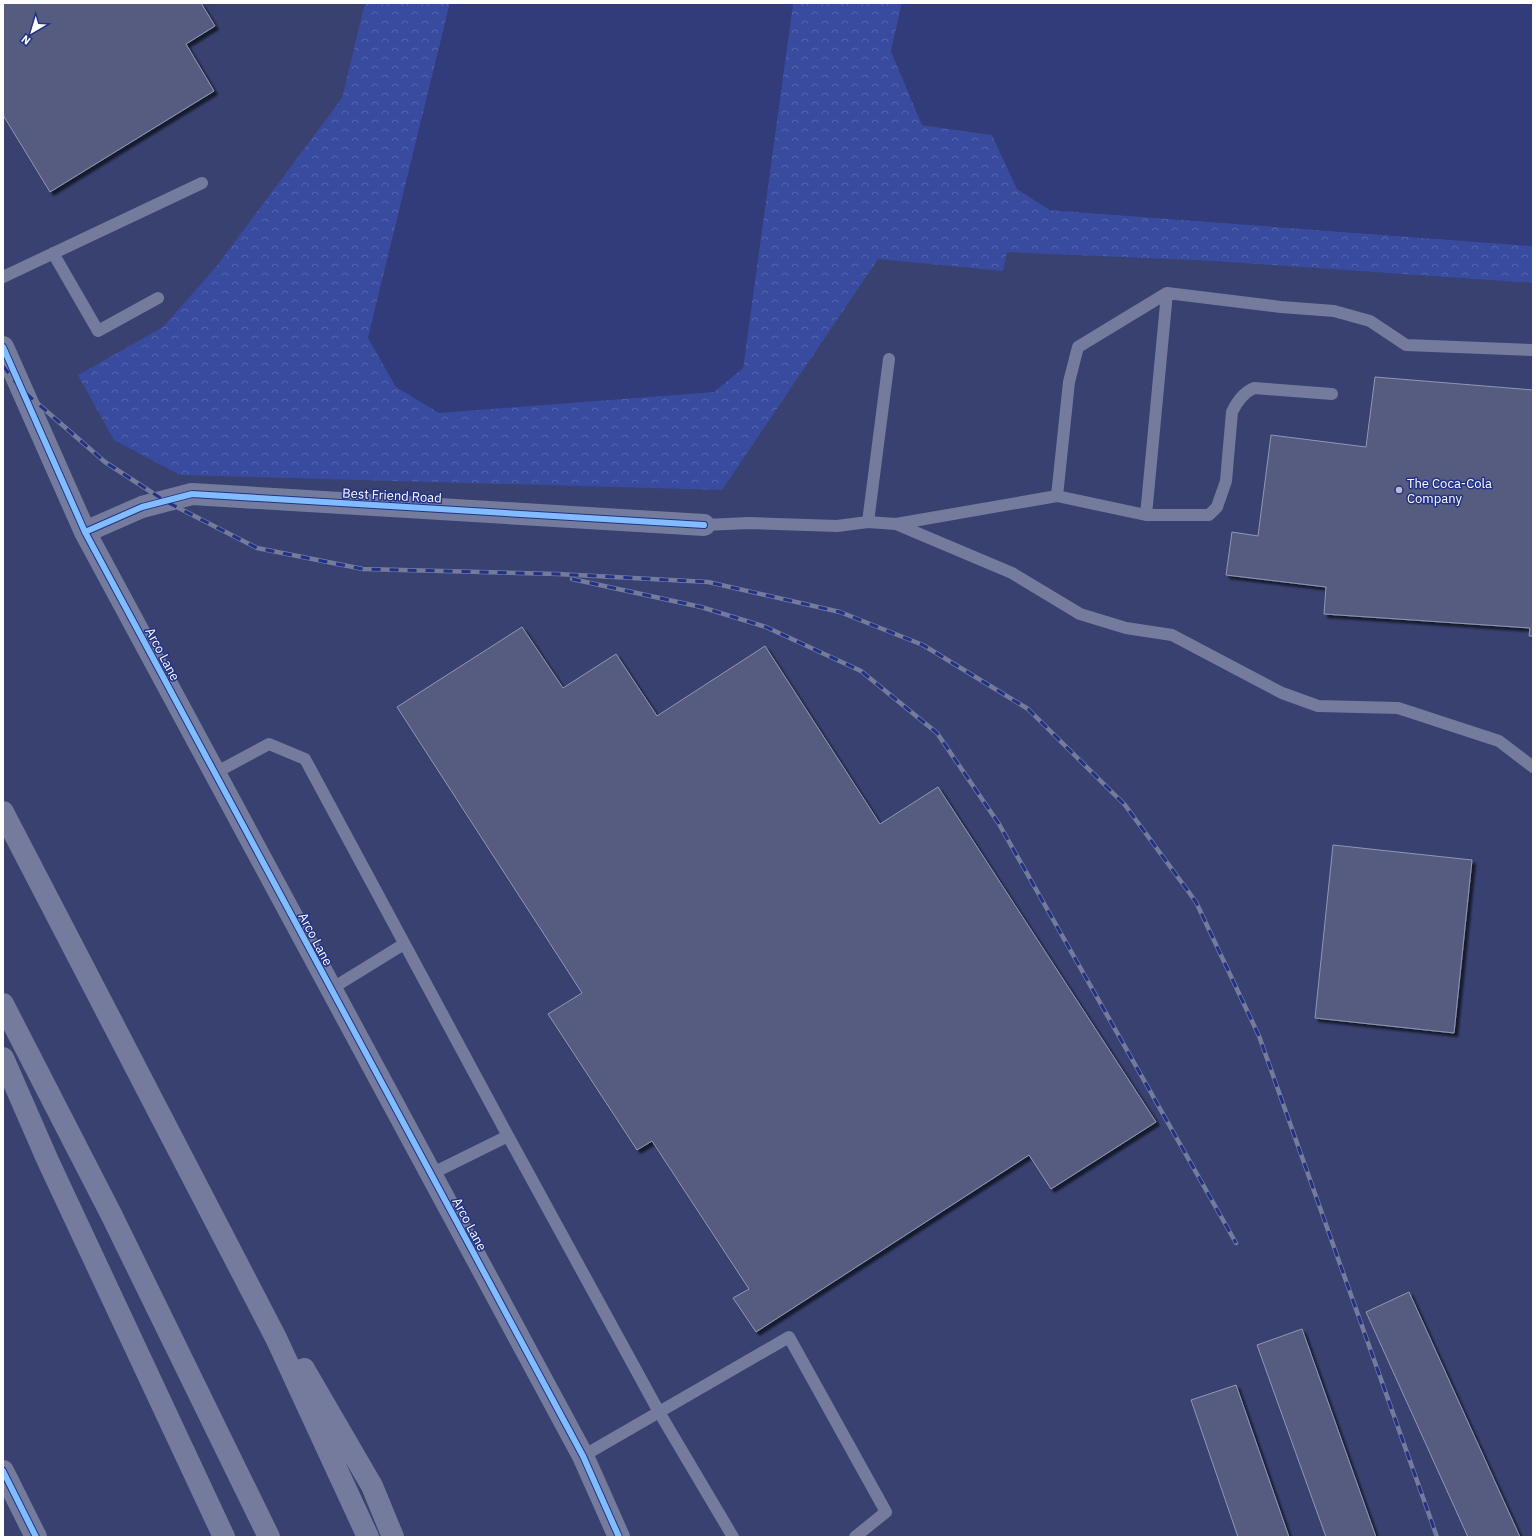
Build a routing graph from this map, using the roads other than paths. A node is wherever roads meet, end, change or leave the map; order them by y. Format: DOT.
graph roads {
  1 [pos="202,183"];
  2 [pos="53,253"];
  3 [pos="3,277"];
  4 [pos="1167,293"];
  5 [pos="158,298"];
  6 [pos="3,347"];
  7 [pos="1533,350"];
  8 [pos="889,359"];
  9 [pos="1332,394"];
  10 [pos="1057,496"];
  11 [pos="1146,515"];
  12 [pos="868,522"];
  13 [pos="896,524"];
  14 [pos="704,525"];
  15 [pos="85,532"];
  16 [pos="1533,767"];
  17 [pos="215,774"];
  18 [pos="3,812"];
  19 [pos="404,944"];
  20 [pos="331,989"];
  21 [pos="3,1004"];
  22 [pos="3,1058"];
  23 [pos="508,1136"];
  24 [pos="180,1154"];
  25 [pos="431,1174"];
  26 [pos="659,1412"];
  27 [pos="583,1456"];
  28 [pos="3,1471"];
  29 [pos="36,1537"];
  30 [pos="224,1537"];
  31 [pos="269,1537"];
  32 [pos="368,1537"];
  33 [pos="393,1537"];
  34 [pos="619,1537"];
  35 [pos="733,1537"];
  36 [pos="856,1537"];
  1 -- 2 [label="lane"];
  2 -- 3 [label="lane"];
  2 -- 5 [label="lane"];
  4 -- 7 [label="lane"];
  4 -- 10 [label="lane"];
  4 -- 11 [label="lane"];
  6 -- 15 [label="street, Arco Lane"];
  8 -- 12 [label="lane"];
  9 -- 11 [label="lane"];
  10 -- 11 [label="lane"];
  10 -- 13 [label="lane"];
  12 -- 13 [label="lane"];
  12 -- 14 [label="lane"];
  13 -- 16 [label="lane"];
  14 -- 15 [label="street, Best Friend Road"];
  15 -- 17 [label="street, Arco Lane"];
  17 -- 19 [label="lane"];
  17 -- 20 [label="street, Arco Lane"];
  18 -- 24 [label="highway"];
  19 -- 20 [label="lane"];
  19 -- 23 [label="lane"];
  20 -- 25 [label="street, Arco Lane"];
  21 -- 31 [label="highway"];
  22 -- 30 [label="highway"];
  23 -- 25 [label="lane"];
  23 -- 26 [label="lane"];
  24 -- 32 [label="highway"];
  24 -- 33 [label="highway"];
  25 -- 27 [label="street, Arco Lane"];
  26 -- 27 [label="lane"];
  26 -- 35 [label="lane"];
  26 -- 36 [label="lane"];
  27 -- 34 [label="street, Arco Lane"];
  28 -- 29 [label="street"];
}
